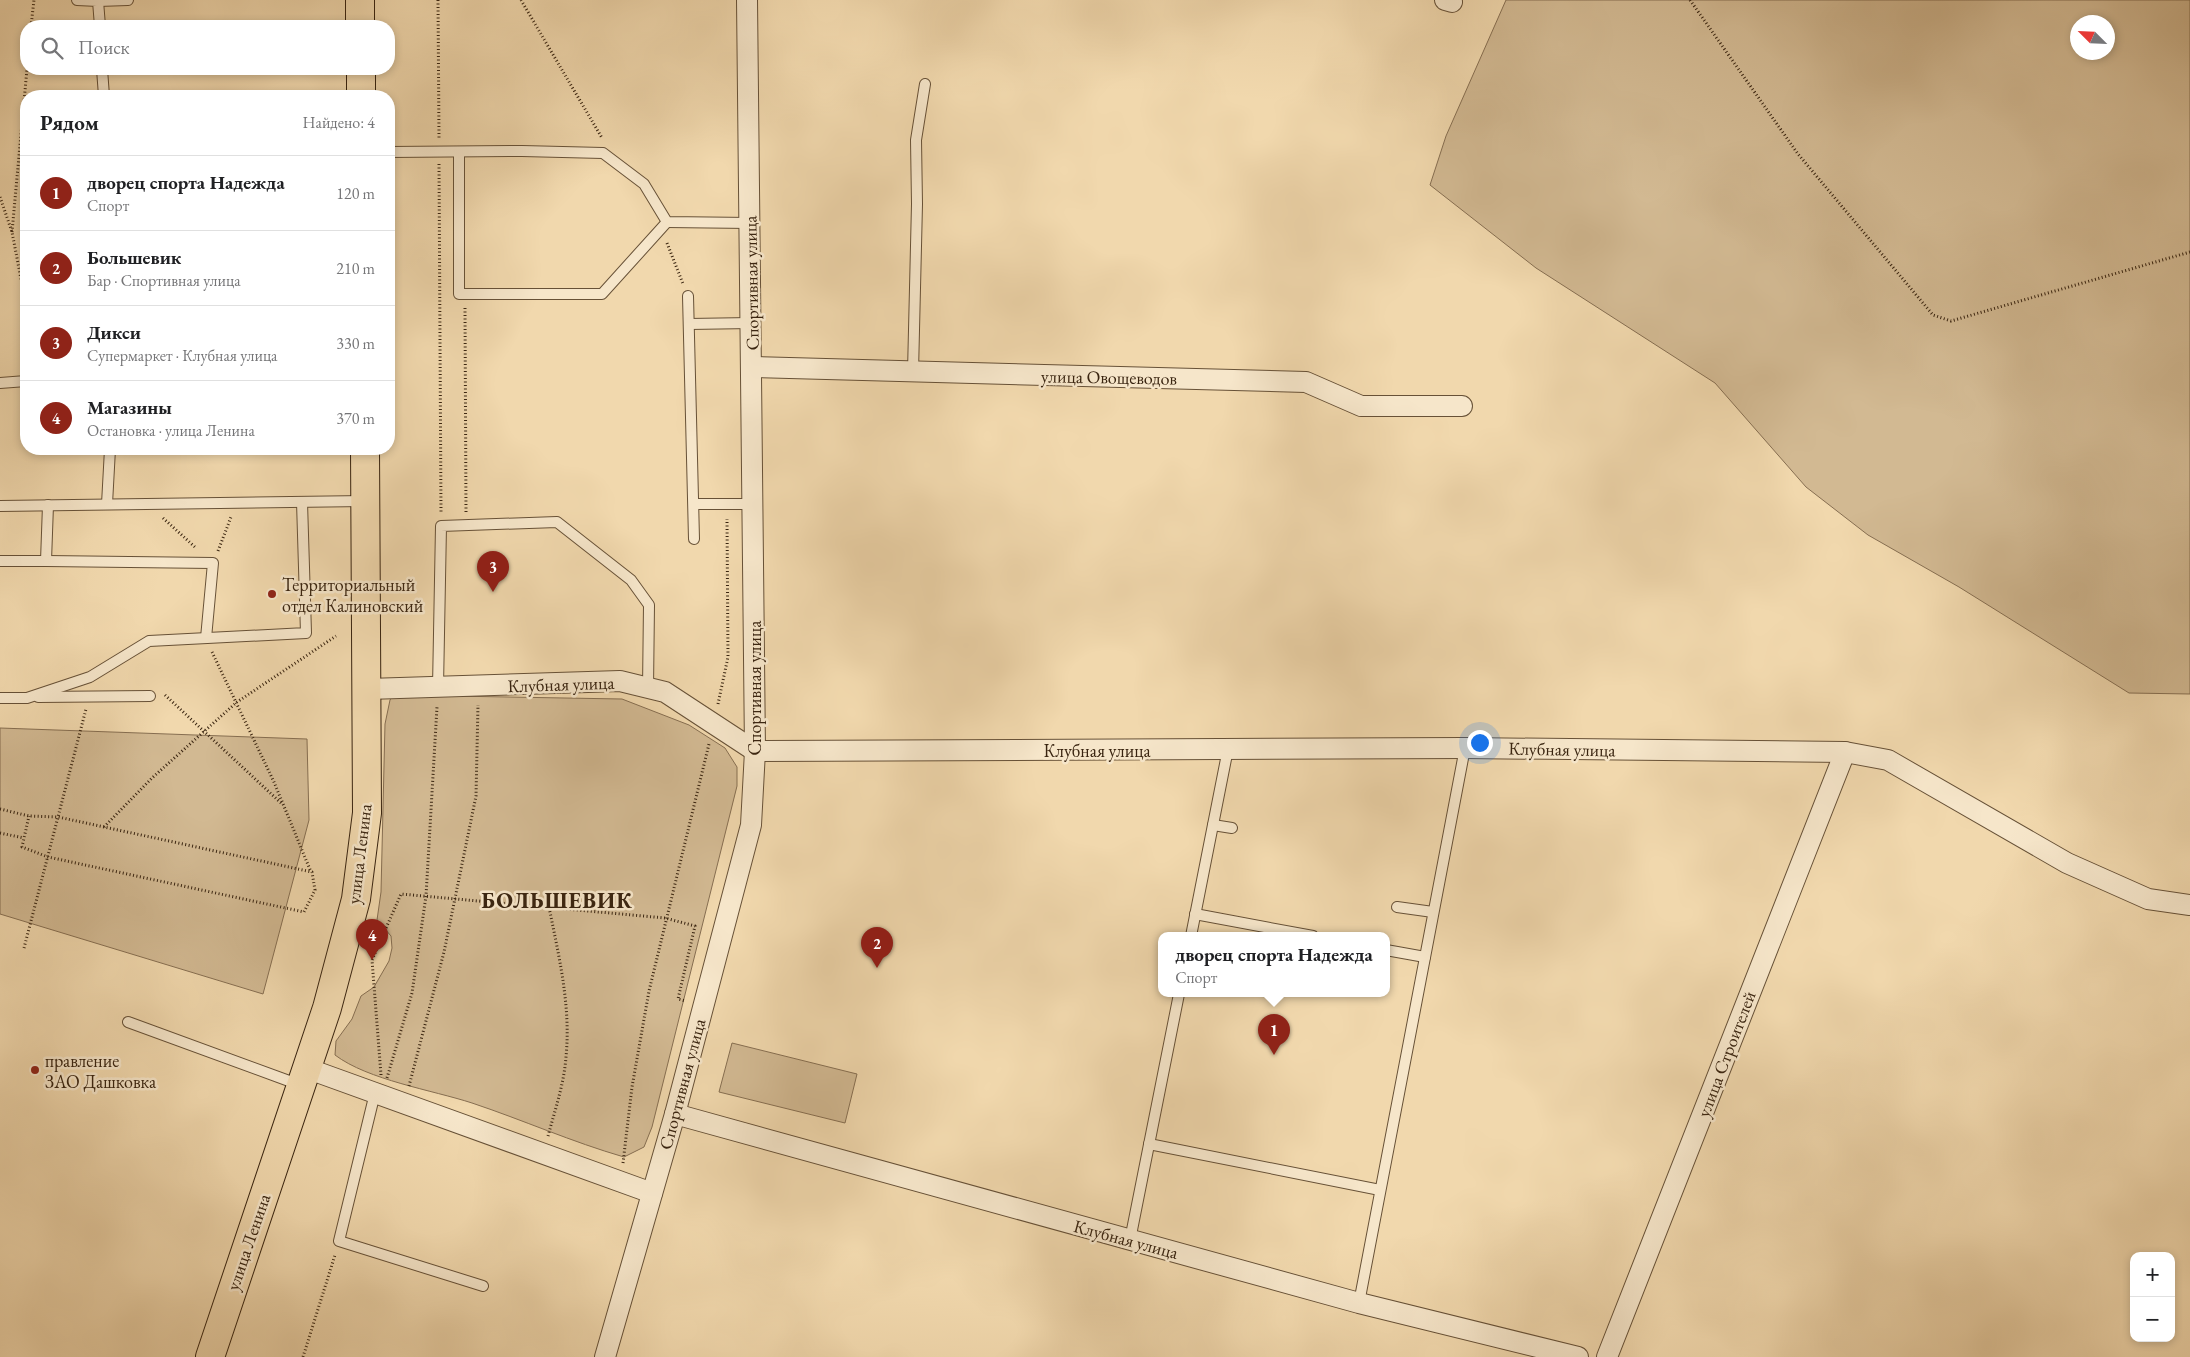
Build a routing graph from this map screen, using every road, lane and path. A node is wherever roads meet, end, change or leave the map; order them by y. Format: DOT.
graph roads {
  1 [pos="34,0"];
  2 [pos="77,0"];
  3 [pos="128,0"];
  4 [pos="360,0"];
  5 [pos="438,0"];
  6 [pos="747,0"];
  7 [pos="1690,0"];
  8 [pos="98,1"];
  9 [pos="32,20"];
  10 [pos="100,20"];
  11 [pos="360,20"];
  12 [pos="26,75"];
  13 [pos="102,75"];
  14 [pos="360,75"];
  15 [pos="924,84"];
  16 [pos="25,90"];
  17 [pos="104,90"];
  18 [pos="361,90"];
  19 [pos="20,145"];
  20 [pos="395,152"];
  21 [pos="439,152"];
  22 [pos="459,152"];
  23 [pos="0,197"];
  24 [pos="667,222"];
  25 [pos="750,223"];
  26 [pos="12,232"];
  27 [pos="2190,252"];
  28 [pos="20,274"];
  29 [pos="465,294"];
  30 [pos="688,296"];
  31 [pos="751,323"];
  32 [pos="688,324"];
  33 [pos="752,367"];
  34 [pos="913,372"];
  35 [pos="20,381"];
  36 [pos="0,383"];
  37 [pos="1462,406"];
  38 [pos="110,455"];
  39 [pos="365,455"];
  40 [pos="366,501"];
  41 [pos="237,502"];
  42 [pos="302,502"];
  43 [pos="107,504"];
  44 [pos="147,504"];
  45 [pos="694,504"];
  46 [pos="727,504"];
  47 [pos="753,504"];
  48 [pos="48,505"];
  49 [pos="0,506"];
  50 [pos="466,525"];
  51 [pos="441,526"];
  52 [pos="694,539"];
  53 [pos="0,561"];
  54 [pos="46,561"];
  55 [pos="213,563"];
  56 [pos="336,636"];
  57 [pos="206,638"];
  58 [pos="479,686"];
  59 [pos="438,687"];
  60 [pos="648,688"];
  61 [pos="368,689"];
  62 [pos="164,694"];
  63 [pos="150,696"];
  64 [pos="89,697"];
  65 [pos="0,698"];
  66 [pos="27,698"];
  67 [pos="237,702"];
  68 [pos="714,724"];
  69 [pos="205,731"];
  70 [pos="1465,748"];
  71 [pos="1228,749"];
  72 [pos="755,751"];
  73 [pos="1845,752"];
  74 [pos="283,805"];
  75 [pos="0,809"];
  76 [pos="29,816"];
  77 [pos="58,817"];
  78 [pos="1213,825"];
  79 [pos="104,827"];
  80 [pos="1232,828"];
  81 [pos="0,833"];
  82 [pos="24,838"];
  83 [pos="48,857"];
  84 [pos="312,872"];
  85 [pos="426,896"];
  86 [pos="454,898"];
  87 [pos="2190,905"];
  88 [pos="1397,907"];
  89 [pos="549,908"];
  90 [pos="1433,912"];
  91 [pos="1195,914"];
  92 [pos="665,918"];
  93 [pos="1192,932"];
  94 [pos="1292,932"];
  95 [pos="24,948"];
  96 [pos="1390,951"];
  97 [pos="1425,958"];
  98 [pos="1178,997"];
  99 [pos="704,1006"];
  100 [pos="128,1022"];
  101 [pos="304,1077"];
  102 [pos="378,1094"];
  103 [pos="404,1103"];
  104 [pos="675,1114"];
  105 [pos="1149,1144"];
  106 [pos="543,1153"];
  107 [pos="621,1182"];
  108 [pos="1380,1190"];
  109 [pos="652,1193"];
  110 [pos="1130,1240"];
  111 [pos="339,1241"];
  112 [pos="483,1286"];
  113 [pos="1359,1304"];
  114 [pos="210,1357"];
  115 [pos="303,1357"];
  116 [pos="605,1357"];
  117 [pos="1578,1357"];
  118 [pos="1607,1357"];
  1 -- 9 [label="path"];
  2 -- 8 [label="lane"];
  3 -- 8 [label="lane"];
  4 -- 11 [label="main road"];
  5 -- 21 [label="path"];
  6 -- 25 [label="street, Спортивная улица"];
  7 -- 27 [label="path"];
  8 -- 10 [label="lane"];
  12 -- 16 [label="path"];
  13 -- 17 [label="lane"];
  14 -- 18 [label="main road"];
  15 -- 34 [label="lane"];
  19 -- 26 [label="path"];
  20 -- 21 [label="lane"];
  21 -- 22 [label="lane"];
  21 -- 51 [label="path"];
  22 -- 24 [label="lane"];
  22 -- 29 [label="lane"];
  23 -- 26 [label="path"];
  24 -- 25 [label="lane"];
  24 -- 29 [label="lane"];
  25 -- 31 [label="street, Спортивная улица"];
  26 -- 28 [label="path"];
  29 -- 50 [label="path"];
  30 -- 32 [label="lane"];
  31 -- 32 [label="lane"];
  31 -- 33 [label="street, Спортивная улица"];
  32 -- 45 [label="lane"];
  33 -- 34 [label="street, улица Овощеводов"];
  33 -- 47 [label="street, Спортивная улица"];
  34 -- 37 [label="street, улица Овощеводов"];
  35 -- 36 [label="lane"];
  38 -- 43 [label="lane"];
  39 -- 40 [label="main road, улица Ленина"];
  40 -- 42 [label="lane"];
  40 -- 61 [label="main road, улица Ленина"];
  41 -- 42 [label="lane"];
  41 -- 44 [label="lane"];
  41 -- 55 [label="path"];
  42 -- 57 [label="lane"];
  43 -- 44 [label="lane"];
  43 -- 48 [label="lane"];
  44 -- 55 [label="path"];
  45 -- 46 [label="lane"];
  45 -- 52 [label="lane"];
  46 -- 47 [label="lane"];
  46 -- 68 [label="path"];
  47 -- 72 [label="street, Спортивная улица"];
  48 -- 49 [label="lane"];
  48 -- 54 [label="lane"];
  50 -- 51 [label="lane"];
  50 -- 60 [label="lane"];
  51 -- 59 [label="lane"];
  53 -- 54 [label="lane"];
  54 -- 55 [label="lane"];
  55 -- 57 [label="lane"];
  56 -- 67 [label="path"];
  57 -- 66 [label="lane"];
  57 -- 67 [label="path"];
  58 -- 59 [label="street, Клубная улица"];
  58 -- 60 [label="street, Клубная улица"];
  58 -- 86 [label="path"];
  59 -- 61 [label="street, Клубная улица"];
  59 -- 85 [label="path"];
  60 -- 68 [label="street, Клубная улица"];
  61 -- 101 [label="main road, улица Ленина"];
  62 -- 69 [label="path"];
  63 -- 64 [label="lane"];
  64 -- 66 [label="lane"];
  64 -- 77 [label="path"];
  65 -- 66 [label="lane"];
  67 -- 69 [label="path"];
  67 -- 74 [label="path"];
  68 -- 72 [label="street, Клубная улица"];
  68 -- 92 [label="path"];
  69 -- 74 [label="path"];
  69 -- 79 [label="path"];
  70 -- 71 [label="street, Клубная улица"];
  70 -- 73 [label="street, Клубная улица"];
  70 -- 90 [label="lane"];
  71 -- 72 [label="street, Клубная улица"];
  71 -- 78 [label="lane"];
  72 -- 99 [label="street, Спортивная улица"];
  73 -- 87 [label="street, Клубная улица"];
  73 -- 118 [label="street, улица Строителей"];
  74 -- 84 [label="path"];
  75 -- 76 [label="path"];
  76 -- 77 [label="path"];
  76 -- 82 [label="path"];
  77 -- 79 [label="path"];
  77 -- 83 [label="path"];
  78 -- 80 [label="lane"];
  78 -- 91 [label="lane"];
  79 -- 84 [label="path"];
  81 -- 82 [label="path"];
  82 -- 83 [label="path"];
  83 -- 84 [label="path"];
  83 -- 95 [label="path"];
  85 -- 86 [label="path"];
  85 -- 102 [label="path"];
  85 -- 102 [label="path"];
  86 -- 89 [label="path"];
  86 -- 103 [label="path"];
  88 -- 90 [label="lane"];
  89 -- 92 [label="path"];
  89 -- 106 [label="path"];
  90 -- 97 [label="lane"];
  91 -- 93 [label="lane"];
  91 -- 94 [label="lane"];
  92 -- 99 [label="path"];
  92 -- 107 [label="path"];
  96 -- 97 [label="lane"];
  97 -- 108 [label="lane"];
  98 -- 105 [label="lane"];
  99 -- 104 [label="street, Спортивная улица"];
  100 -- 101 [label="lane"];
  101 -- 102 [label="street"];
  101 -- 114 [label="main road, улица Ленина"];
  102 -- 103 [label="street"];
  102 -- 111 [label="lane"];
  103 -- 106 [label="street"];
  104 -- 109 [label="street, Спортивная улица"];
  104 -- 110 [label="street, Клубная улица"];
  105 -- 108 [label="lane"];
  105 -- 110 [label="lane"];
  106 -- 107 [label="street"];
  107 -- 109 [label="street"];
  108 -- 113 [label="lane"];
  109 -- 116 [label="street, Спортивная улица"];
  110 -- 113 [label="street, Клубная улица"];
  111 -- 112 [label="lane"];
  111 -- 115 [label="path"];
  113 -- 117 [label="street, Клубная улица"];
}
